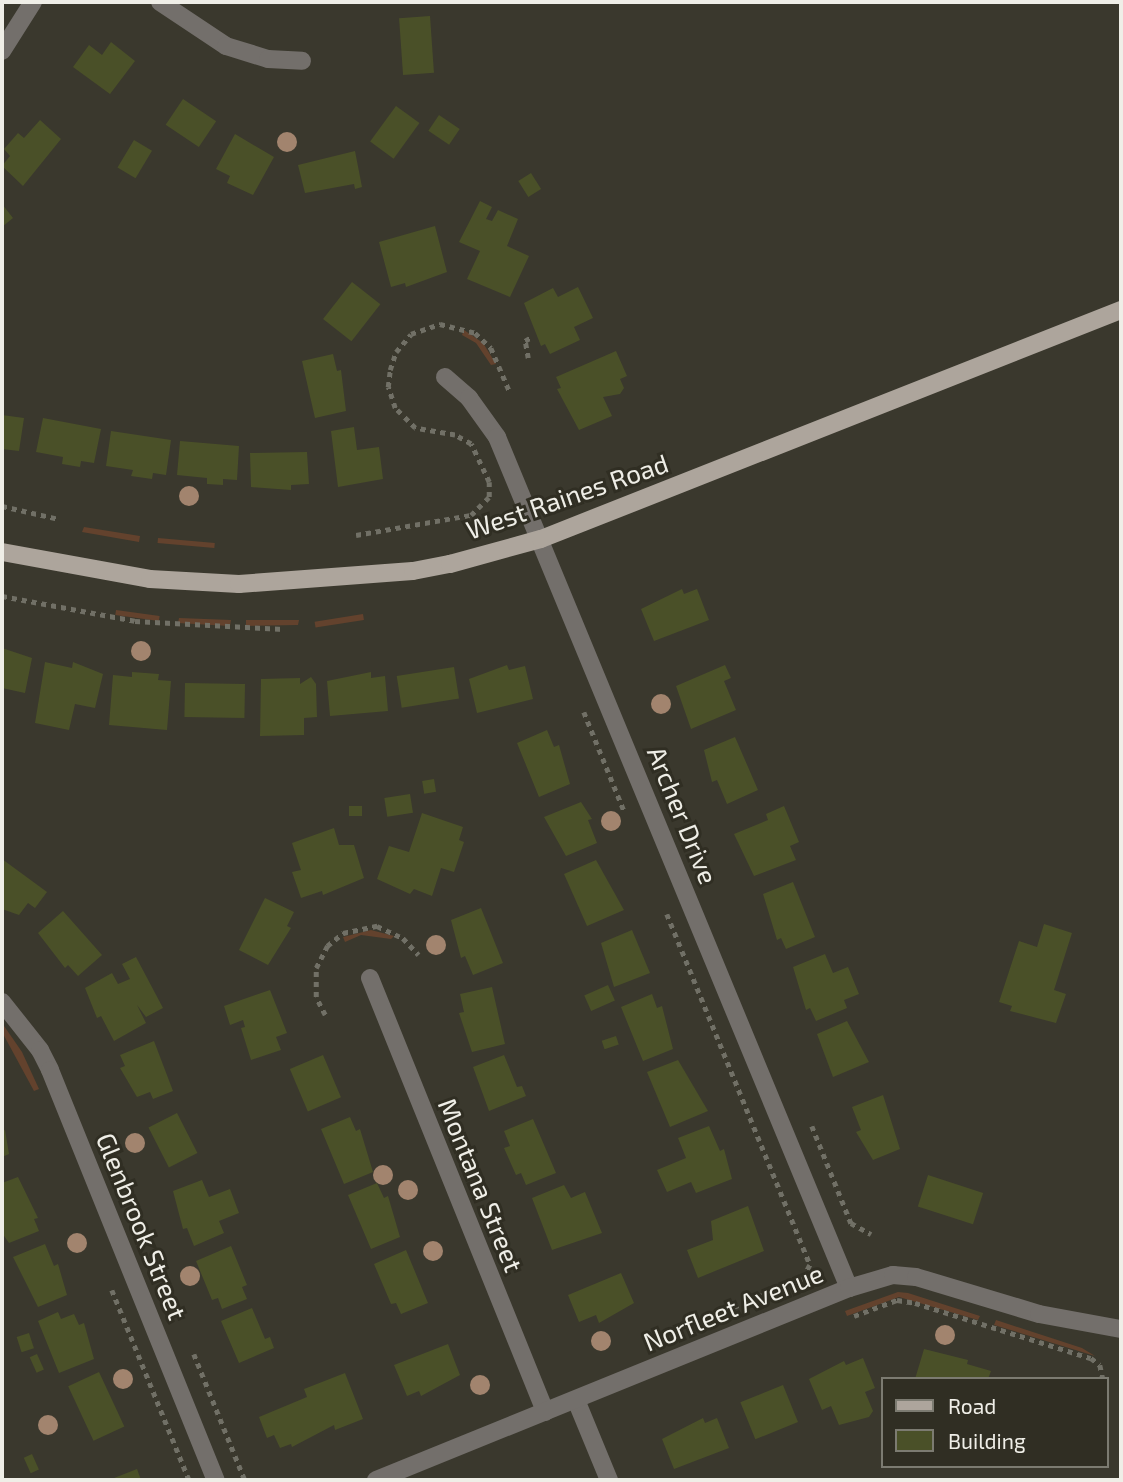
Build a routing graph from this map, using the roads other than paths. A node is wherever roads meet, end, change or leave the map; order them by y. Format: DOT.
graph roads {
  1 [pos="33,2"];
  2 [pos="160,2"];
  3 [pos="2,51"];
  4 [pos="303,61"];
  5 [pos="1121,310"];
  6 [pos="445,377"];
  7 [pos="541,539"];
  8 [pos="2,552"];
  9 [pos="370,978"];
  10 [pos="2,1002"];
  11 [pos="849,1288"];
  12 [pos="1121,1329"];
  13 [pos="576,1400"];
  14 [pos="545,1412"];
  15 [pos="216,1480"];
  16 [pos="376,1480"];
  17 [pos="609,1480"];
  1 -- 3 [label="street"];
  2 -- 4 [label="street"];
  5 -- 7 [label="main road, West Raines Road"];
  6 -- 7 [label="street, Archer Drive"];
  7 -- 8 [label="main road, West Raines Road"];
  7 -- 11 [label="street, Archer Drive"];
  9 -- 14 [label="street, Montana Street"];
  10 -- 15 [label="street, Glenbrook Street"];
  11 -- 12 [label="street, Norfleet Avenue"];
  11 -- 13 [label="street, Norfleet Avenue"];
  13 -- 14 [label="street, Norfleet Avenue"];
  13 -- 17 [label="street"];
  14 -- 16 [label="street, Norfleet Avenue"];
}
